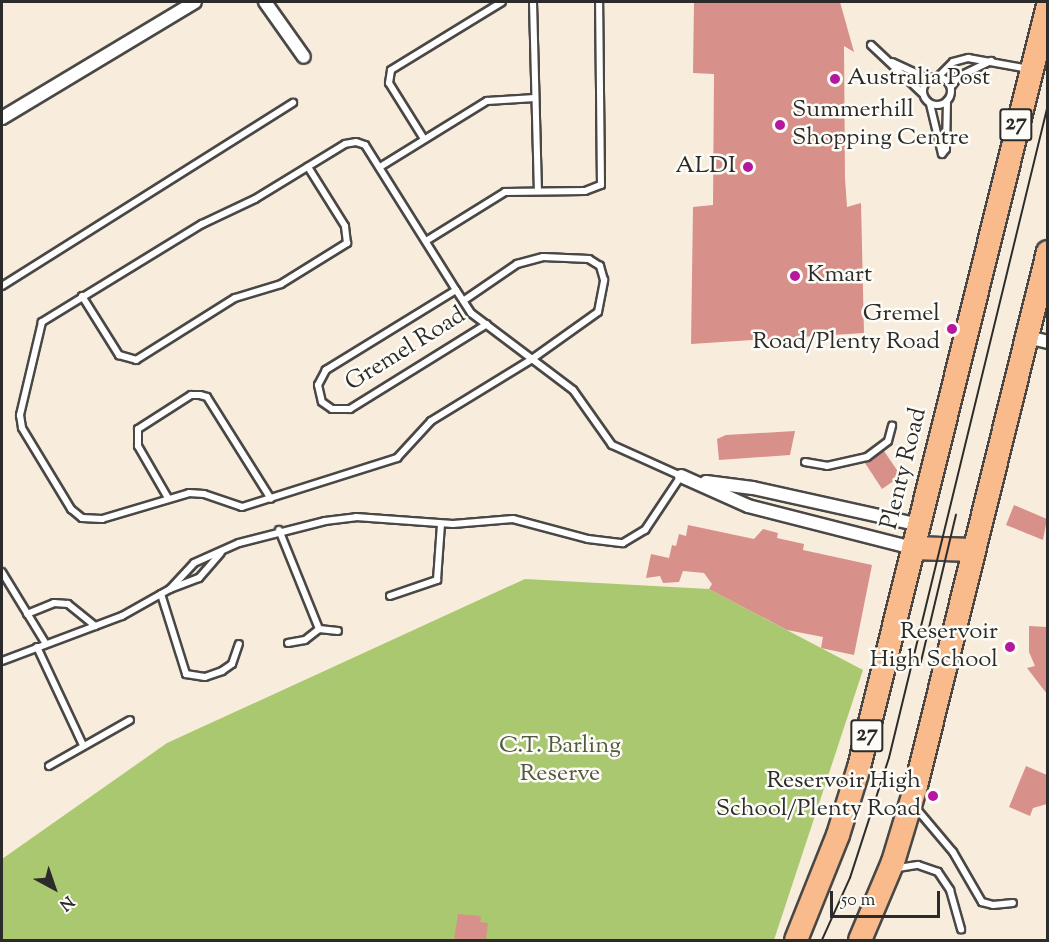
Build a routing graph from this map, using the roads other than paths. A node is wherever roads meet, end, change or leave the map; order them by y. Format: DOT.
graph roads {
  1 [pos="195,2"];
  2 [pos="266,2"];
  3 [pos="502,2"];
  4 [pos="533,2"];
  5 [pos="599,2"];
  6 [pos="1047,5"];
  7 [pos="871,45"];
  8 [pos="304,57"];
  9 [pos="994,60"];
  10 [pos="889,61"];
  11 [pos="1039,71"];
  12 [pos="938,77"];
  13 [pos="929,79"];
  14 [pos="951,87"];
  15 [pos="922,93"];
  16 [pos="535,98"];
  17 [pos="947,101"];
  18 [pos="293,103"];
  19 [pos="930,104"];
  20 [pos="2,118"];
  21 [pos="424,139"];
  22 [pos="308,167"];
  23 [pos="380,167"];
  24 [pos="538,191"];
  25 [pos="426,241"];
  26 [pos="1047,252"];
  27 [pos="2,286"];
  28 [pos="456,290"];
  29 [pos="82,296"];
  30 [pos="463,301"];
  31 [pos="487,324"];
  32 [pos="1037,340"];
  33 [pos="532,359"];
  34 [pos="892,426"];
  35 [pos="805,462"];
  36 [pos="681,476"];
  37 [pos="695,481"];
  38 [pos="168,498"];
  39 [pos="271,499"];
  40 [pos="441,524"];
  41 [pos="920,525"];
  42 [pos="279,530"];
  43 [pos="913,548"];
  44 [pos="223,550"];
  45 [pos="973,550"];
  46 [pos="2,572"];
  47 [pos="170,589"];
  48 [pos="161,594"];
  49 [pos="390,596"];
  50 [pos="27,614"];
  51 [pos="95,626"];
  52 [pos="320,629"];
  53 [pos="338,631"];
  54 [pos="288,643"];
  55 [pos="46,644"];
  56 [pos="239,644"];
  57 [pos="37,647"];
  58 [pos="2,661"];
  59 [pos="130,720"];
  60 [pos="83,745"];
  61 [pos="49,766"];
  62 [pos="911,801"];
  63 [pos="889,871"];
  64 [pos="1013,903"];
  65 [pos="961,929"];
  66 [pos="796,940"];
  67 [pos="860,940"];
  1 -- 20 [label="street"];
  2 -- 8 [label="street"];
  3 -- 21 [label="lane"];
  4 -- 16 [label="lane"];
  5 -- 24 [label="lane"];
  6 -- 11 [label="highway, Plenty Road / 27"];
  7 -- 10 [label="lane"];
  9 -- 11 [label="lane"];
  9 -- 12 [label="lane"];
  9 -- 14 [label="lane"];
  10 -- 13 [label="lane"];
  10 -- 15 [label="lane"];
  11 -- 41 [label="highway, Plenty Road / 27"];
  12 -- 13 [label="lane"];
  12 -- 14 [label="lane"];
  13 -- 15 [label="lane"];
  14 -- 17 [label="lane"];
  15 -- 19 [label="lane"];
  16 -- 21 [label="lane"];
  16 -- 24 [label="lane"];
  17 -- 19 [label="lane"];
  17 -- 19 [label="lane"];
  18 -- 27 [label="lane"];
  21 -- 23 [label="lane"];
  22 -- 23 [label="lane, Gremel Road"];
  22 -- 29 [label="lane, Gremel Road"];
  22 -- 29 [label="lane"];
  23 -- 25 [label="lane, Gremel Road"];
  24 -- 25 [label="lane"];
  25 -- 28 [label="lane, Gremel Road"];
  26 -- 32 [label="highway"];
  28 -- 30 [label="lane, Gremel Road"];
  28 -- 31 [label="lane, Gremel Road"];
  29 -- 38 [label="lane, Gremel Road"];
  30 -- 31 [label="lane, Gremel Road"];
  30 -- 33 [label="lane, Gremel Road"];
  31 -- 33 [label="lane, Gremel Road"];
  32 -- 45 [label="highway"];
  33 -- 36 [label="lane, Gremel Road"];
  33 -- 39 [label="lane, Gremel Road"];
  34 -- 35 [label="lane"];
  36 -- 37 [label="street, Gremel Road"];
  36 -- 40 [label="lane"];
  37 -- 41 [label="street, Gremel Road"];
  37 -- 43 [label="street, Gremel Road"];
  38 -- 39 [label="lane, Gremel Road"];
  38 -- 39 [label="lane"];
  40 -- 42 [label="lane"];
  40 -- 49 [label="lane"];
  41 -- 43 [label="highway, Plenty Road / 27"];
  41 -- 45 [label="highway"];
  42 -- 44 [label="lane"];
  42 -- 52 [label="lane"];
  43 -- 45 [label="highway"];
  43 -- 66 [label="highway, Plenty Road / 27"];
  44 -- 47 [label="lane"];
  44 -- 47 [label="lane"];
  45 -- 62 [label="highway"];
  46 -- 50 [label="lane"];
  47 -- 48 [label="lane"];
  48 -- 51 [label="lane"];
  48 -- 56 [label="lane"];
  50 -- 51 [label="lane"];
  50 -- 55 [label="lane"];
  51 -- 55 [label="lane"];
  52 -- 53 [label="lane"];
  52 -- 54 [label="lane"];
  55 -- 57 [label="lane"];
  57 -- 58 [label="lane"];
  57 -- 60 [label="lane"];
  59 -- 60 [label="lane"];
  60 -- 61 [label="lane"];
  62 -- 63 [label="highway"];
  62 -- 64 [label="lane"];
  63 -- 65 [label="lane"];
  63 -- 67 [label="highway"];
}
